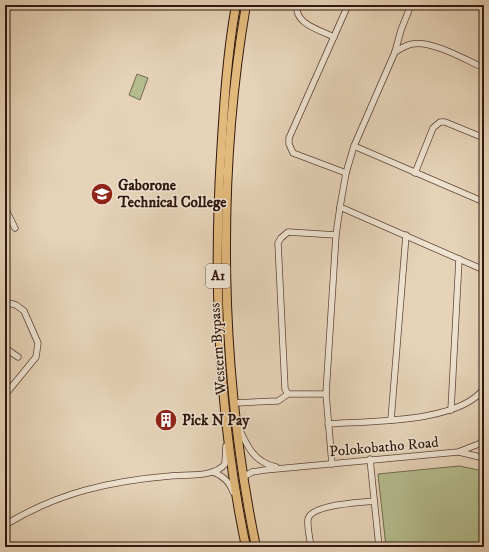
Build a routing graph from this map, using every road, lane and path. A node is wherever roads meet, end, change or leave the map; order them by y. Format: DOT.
graph roads {
  1 [pos="236,5"];
  2 [pos="246,5"];
  3 [pos="297,5"];
  4 [pos="348,5"];
  5 [pos="411,5"];
  6 [pos="334,37"];
  7 [pos="395,52"];
  8 [pos="484,68"];
  9 [pos="484,138"];
  10 [pos="354,146"];
  11 [pos="415,172"];
  12 [pos="346,173"];
  13 [pos="484,202"];
  14 [pos="340,207"];
  15 [pos="5,208"];
  16 [pos="15,228"];
  17 [pos="336,235"];
  18 [pos="406,235"];
  19 [pos="459,259"];
  20 [pos="484,270"];
  21 [pos="5,302"];
  22 [pos="5,348"];
  23 [pos="18,356"];
  24 [pos="484,388"];
  25 [pos="288,394"];
  26 [pos="326,394"];
  27 [pos="5,395"];
  28 [pos="235,403"];
  29 [pos="451,410"];
  30 [pos="391,420"];
  31 [pos="328,424"];
  32 [pos="227,425"];
  33 [pos="238,426"];
  34 [pos="484,442"];
  35 [pos="484,446"];
  36 [pos="458,452"];
  37 [pos="484,454"];
  38 [pos="484,458"];
  39 [pos="370,460"];
  40 [pos="332,464"];
  41 [pos="284,468"];
  42 [pos="213,472"];
  43 [pos="245,476"];
  44 [pos="374,501"];
  45 [pos="5,525"];
  46 [pos="242,528"];
  47 [pos="246,547"];
  48 [pos="256,547"];
  49 [pos="311,547"];
  50 [pos="379,547"];
  1 -- 32 [label="highway, Western Bypass / A1"];
  2 -- 28 [label="highway, Western Bypass / A1"];
  3 -- 6 [label="street"];
  4 -- 6 [label="street"];
  5 -- 7 [label="street"];
  6 -- 12 [label="street"];
  7 -- 8 [label="street"];
  7 -- 10 [label="street"];
  9 -- 11 [label="street"];
  10 -- 11 [label="street"];
  10 -- 12 [label="street"];
  11 -- 13 [label="street"];
  12 -- 14 [label="street"];
  14 -- 17 [label="street"];
  14 -- 18 [label="street"];
  15 -- 16 [label="street"];
  17 -- 25 [label="street"];
  17 -- 26 [label="street"];
  18 -- 19 [label="street"];
  18 -- 30 [label="street"];
  19 -- 20 [label="street"];
  19 -- 29 [label="street"];
  21 -- 27 [label="street"];
  22 -- 23 [label="street"];
  24 -- 29 [label="street"];
  25 -- 26 [label="street"];
  25 -- 28 [label="street"];
  26 -- 31 [label="street"];
  28 -- 33 [label="highway, Western Bypass / A1"];
  29 -- 30 [label="street"];
  30 -- 31 [label="street"];
  31 -- 40 [label="street"];
  32 -- 42 [label="street"];
  32 -- 46 [label="highway, Western Bypass / A1"];
  33 -- 41 [label="street"];
  33 -- 43 [label="highway, Western Bypass / A1"];
  34 -- 36 [label="street, Polokobatho Road"];
  35 -- 37 [label="street"];
  36 -- 38 [label="street"];
  36 -- 39 [label="street, Polokobatho Road"];
  39 -- 40 [label="street, Polokobatho Road"];
  39 -- 44 [label="street"];
  40 -- 41 [label="street, Polokobatho Road"];
  41 -- 43 [label="street, Polokobatho Road"];
  42 -- 45 [label="street"];
  42 -- 46 [label="street"];
  43 -- 48 [label="highway, Western Bypass / A1"];
  44 -- 49 [label="street"];
  44 -- 50 [label="street"];
  46 -- 47 [label="highway, Western Bypass / A1"];
}
